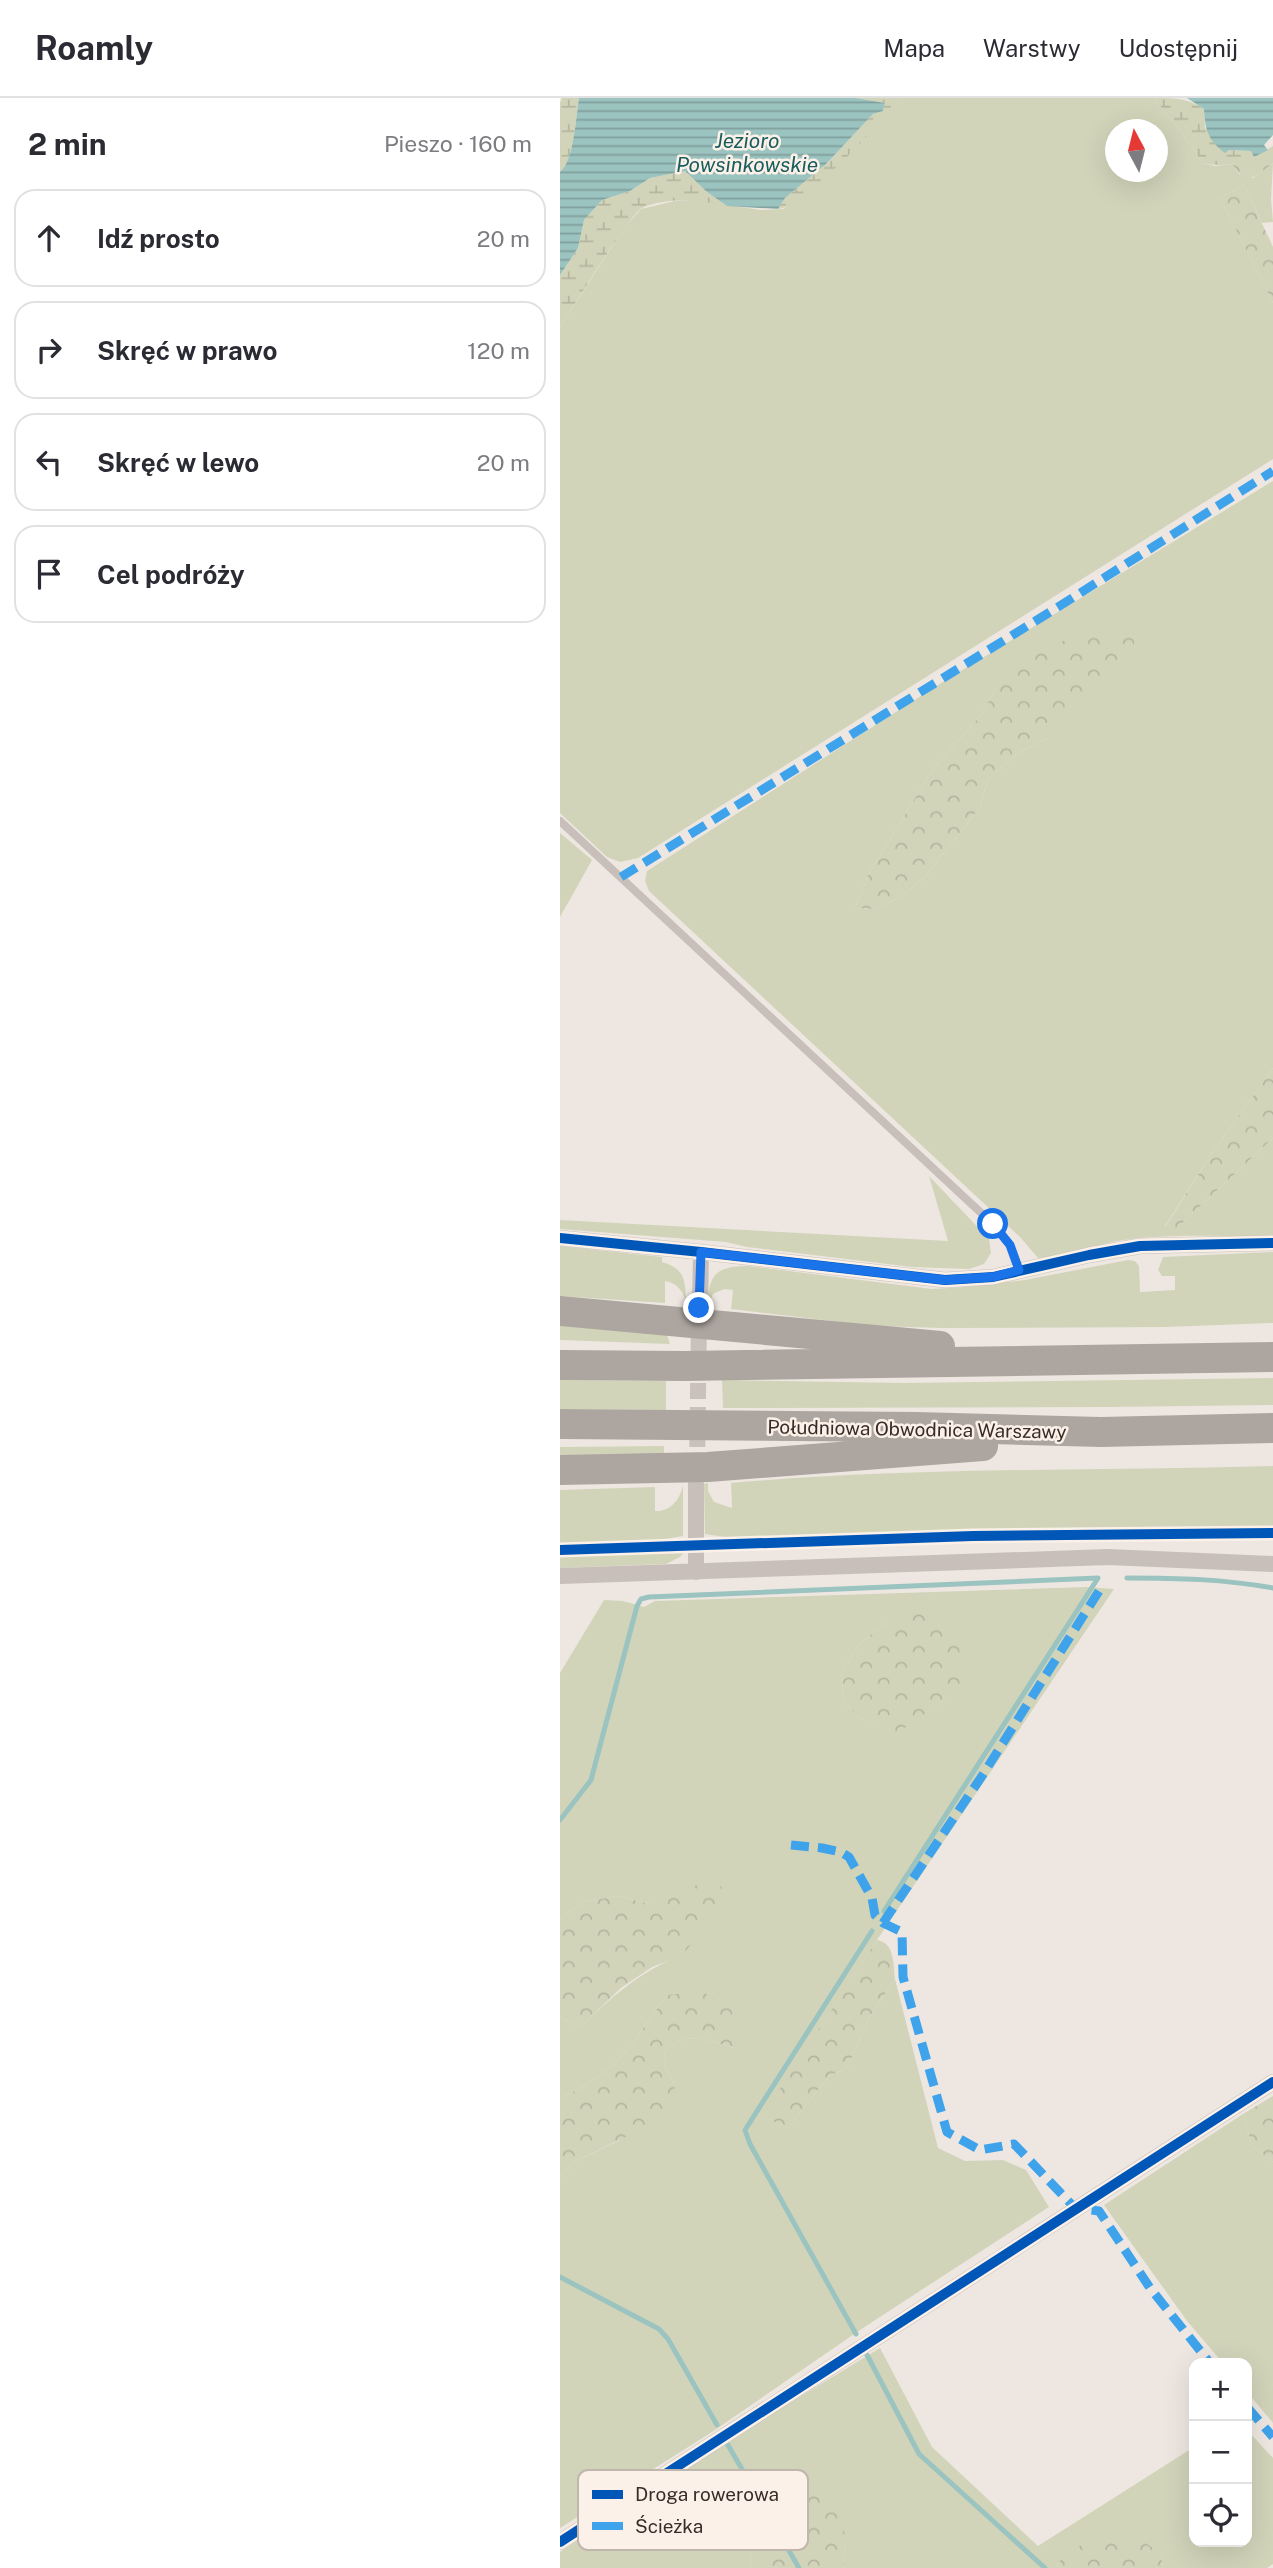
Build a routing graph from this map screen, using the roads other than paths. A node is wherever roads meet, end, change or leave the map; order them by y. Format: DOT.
graph roads {
  1 [pos="560,821"];
  2 [pos="560,1238"];
  3 [pos="1273,1243"];
  4 [pos="701,1252"];
  5 [pos="1019,1270"];
  6 [pos="699,1308"];
  7 [pos="560,1311"];
  8 [pos="1273,1357"];
  9 [pos="1079,1361"];
  10 [pos="560,1365"];
  11 [pos="560,1424"];
  12 [pos="1273,1428"];
  13 [pos="1101,1432"];
  14 [pos="560,1470"];
  15 [pos="696,1484"];
  16 [pos="1273,1564"];
  17 [pos="696,1572"];
  18 [pos="560,1576"];
  19 [pos="1273,2082"];
  20 [pos="672,2470"];
  21 [pos="578,2530"];
  22 [pos="560,2542"];
  1 -- 5 [label="lane"];
  2 -- 4 [label="street"];
  3 -- 5 [label="street"];
  4 -- 5 [label="street"];
  4 -- 6 [label="street"];
  7 -- 9 [label="highway"];
  8 -- 9 [label="highway"];
  9 -- 10 [label="highway"];
  11 -- 13 [label="highway, Południowa Obwodnica Warszawy"];
  12 -- 13 [label="highway, Południowa Obwodnica Warszawy"];
  13 -- 14 [label="highway"];
  15 -- 17 [label="street"];
  16 -- 17 [label="street"];
  17 -- 18 [label="street"];
  19 -- 20 [label="street"];
  21 -- 22 [label="street"];
}
